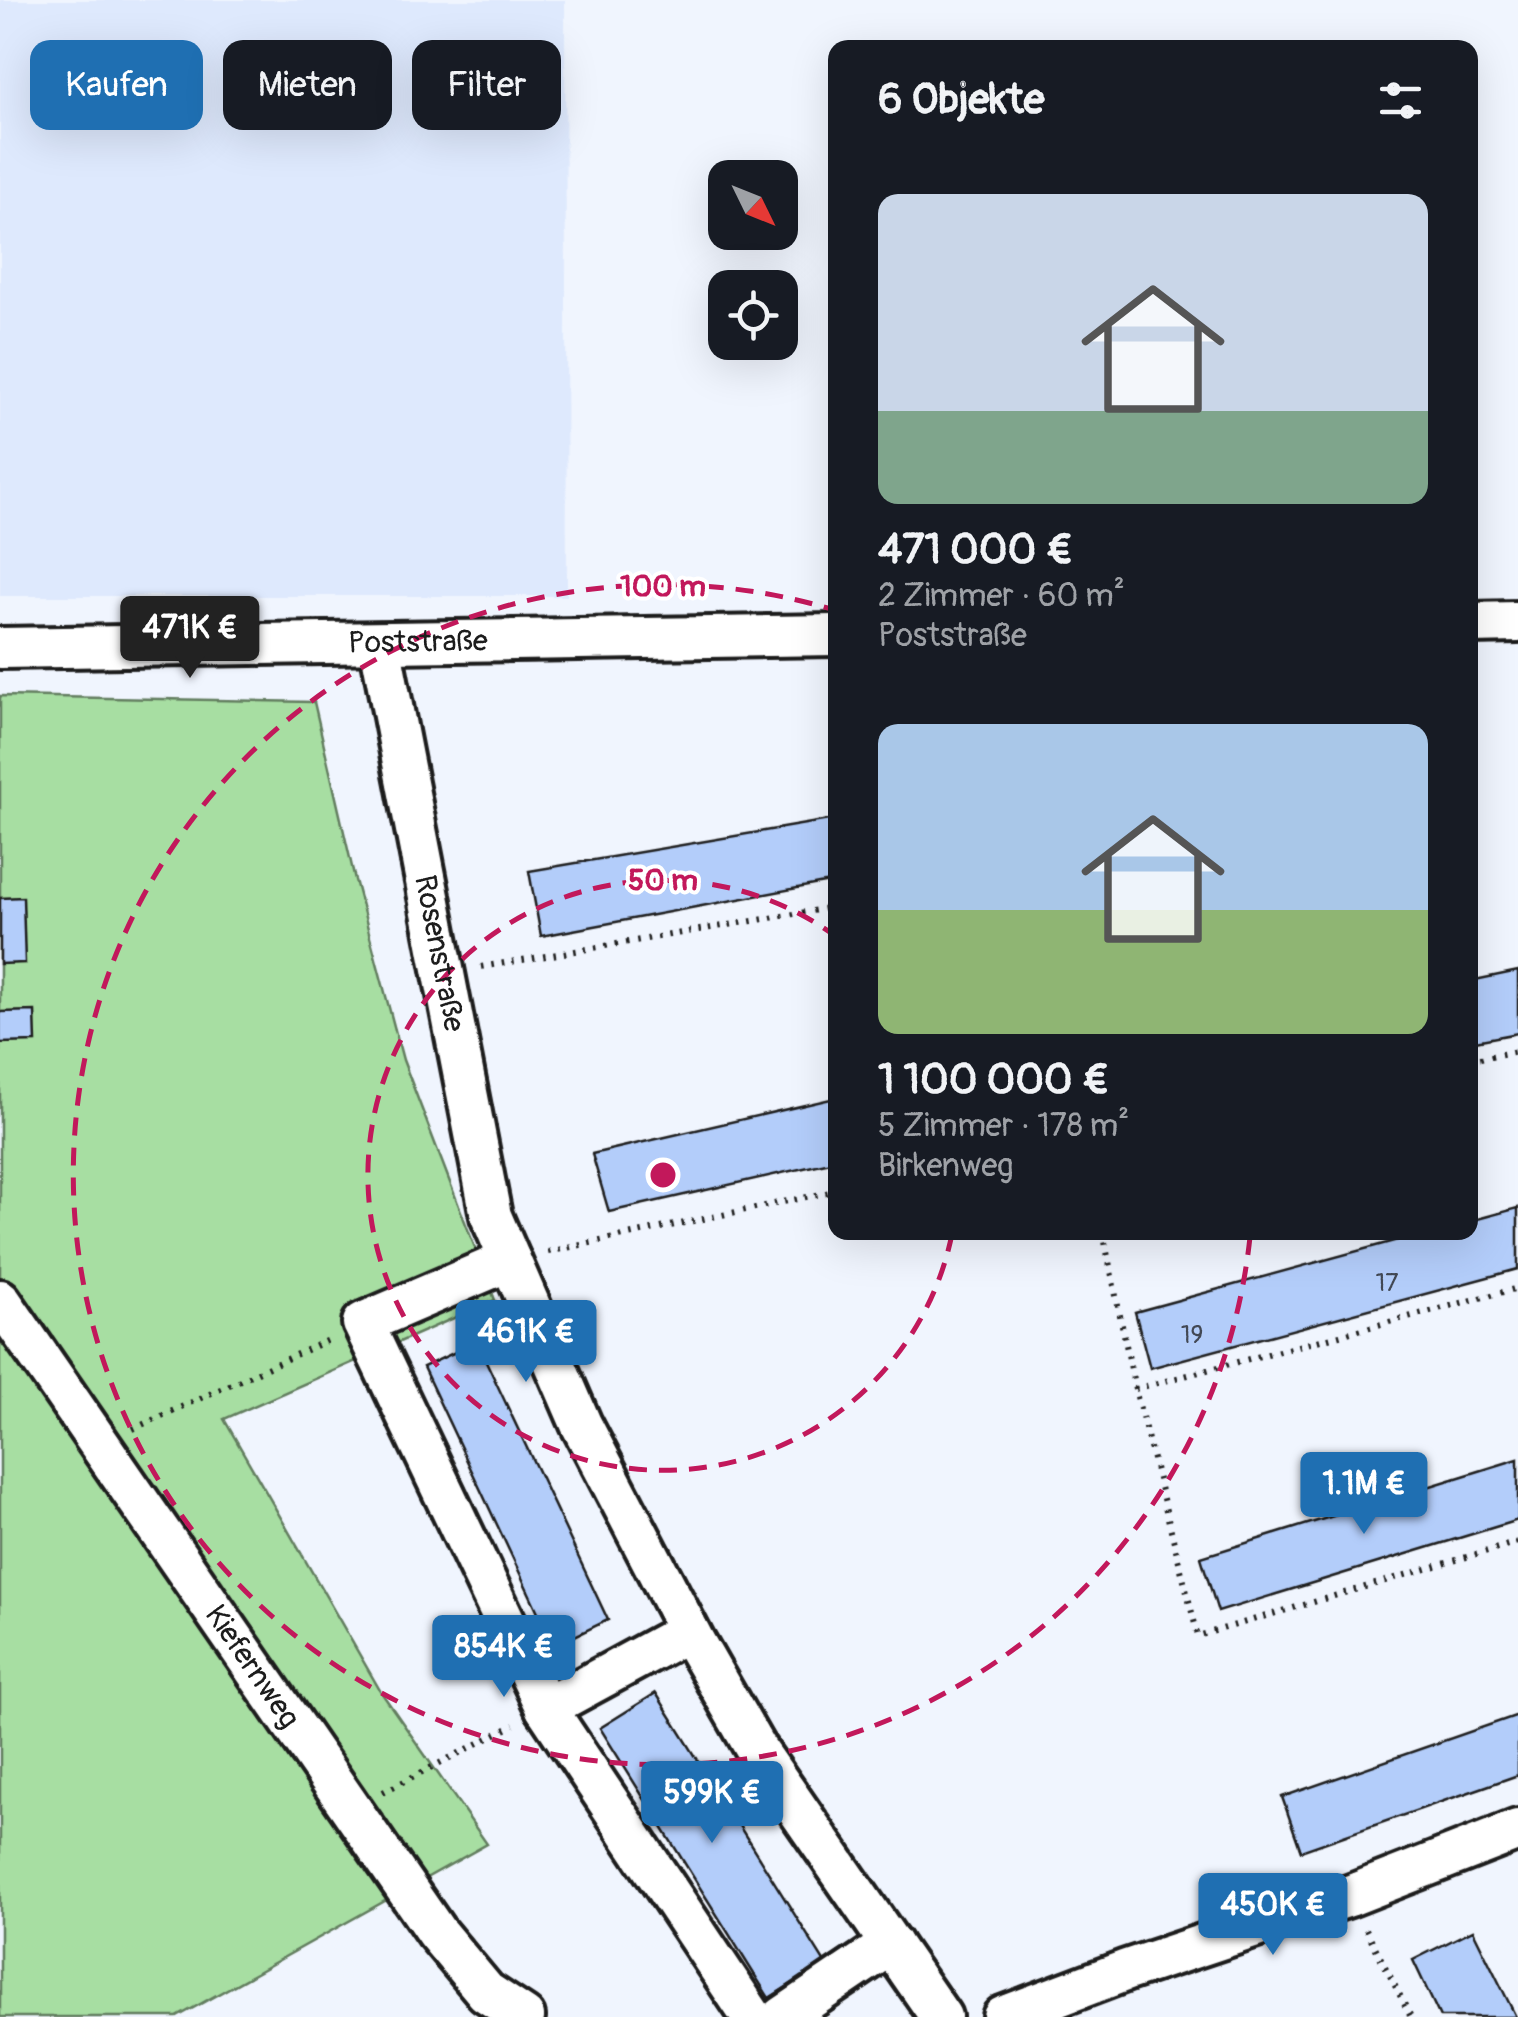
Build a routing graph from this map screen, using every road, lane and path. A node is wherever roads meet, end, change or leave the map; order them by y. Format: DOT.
graph roads {
  1 [pos="1518,622"];
  2 [pos="1478,623"];
  3 [pos="828,635"];
  4 [pos="380,644"];
  5 [pos="0,648"];
  6 [pos="828,908"];
  7 [pos="444,973"];
  8 [pos="1518,1051"];
  9 [pos="1478,1058"];
  10 [pos="828,1192"];
  11 [pos="1105,1240"];
  12 [pos="510,1260"];
  13 [pos="1518,1288"];
  14 [pos="0,1300"];
  15 [pos="363,1324"];
  16 [pos="1135,1389"];
  17 [pos="98,1445"];
  18 [pos="1518,1542"];
  19 [pos="688,1630"];
  20 [pos="546,1708"];
  21 [pos="351,1808"];
  22 [pos="1518,1830"];
  23 [pos="1349,1896"];
  24 [pos="891,1944"];
  25 [pos="524,2017"];
  26 [pos="752,2017"];
  27 [pos="783,2017"];
  28 [pos="942,2017"];
  29 [pos="1002,2017"];
  30 [pos="1410,2017"];
  1 -- 2 [label="street"];
  3 -- 4 [label="street, Poststraße"];
  4 -- 5 [label="street, Poststraße"];
  4 -- 7 [label="street, Rosenstraße"];
  6 -- 7 [label="path"];
  7 -- 12 [label="street, Rosenstraße"];
  8 -- 9 [label="path"];
  10 -- 12 [label="path"];
  11 -- 16 [label="path"];
  12 -- 15 [label="street"];
  12 -- 19 [label="street, Rosenstraße"];
  13 -- 16 [label="path"];
  14 -- 17 [label="street, Kiefernweg"];
  15 -- 17 [label="path"];
  15 -- 20 [label="street"];
  16 -- 18 [label="path"];
  17 -- 21 [label="street, Kiefernweg"];
  19 -- 20 [label="street"];
  19 -- 24 [label="street, Rosenstraße"];
  20 -- 21 [label="path"];
  20 -- 26 [label="street"];
  21 -- 25 [label="street, Kiefernweg"];
  22 -- 23 [label="street"];
  23 -- 29 [label="street"];
  23 -- 30 [label="path"];
  24 -- 27 [label="street"];
  24 -- 28 [label="street, Rosenstraße"];
}
